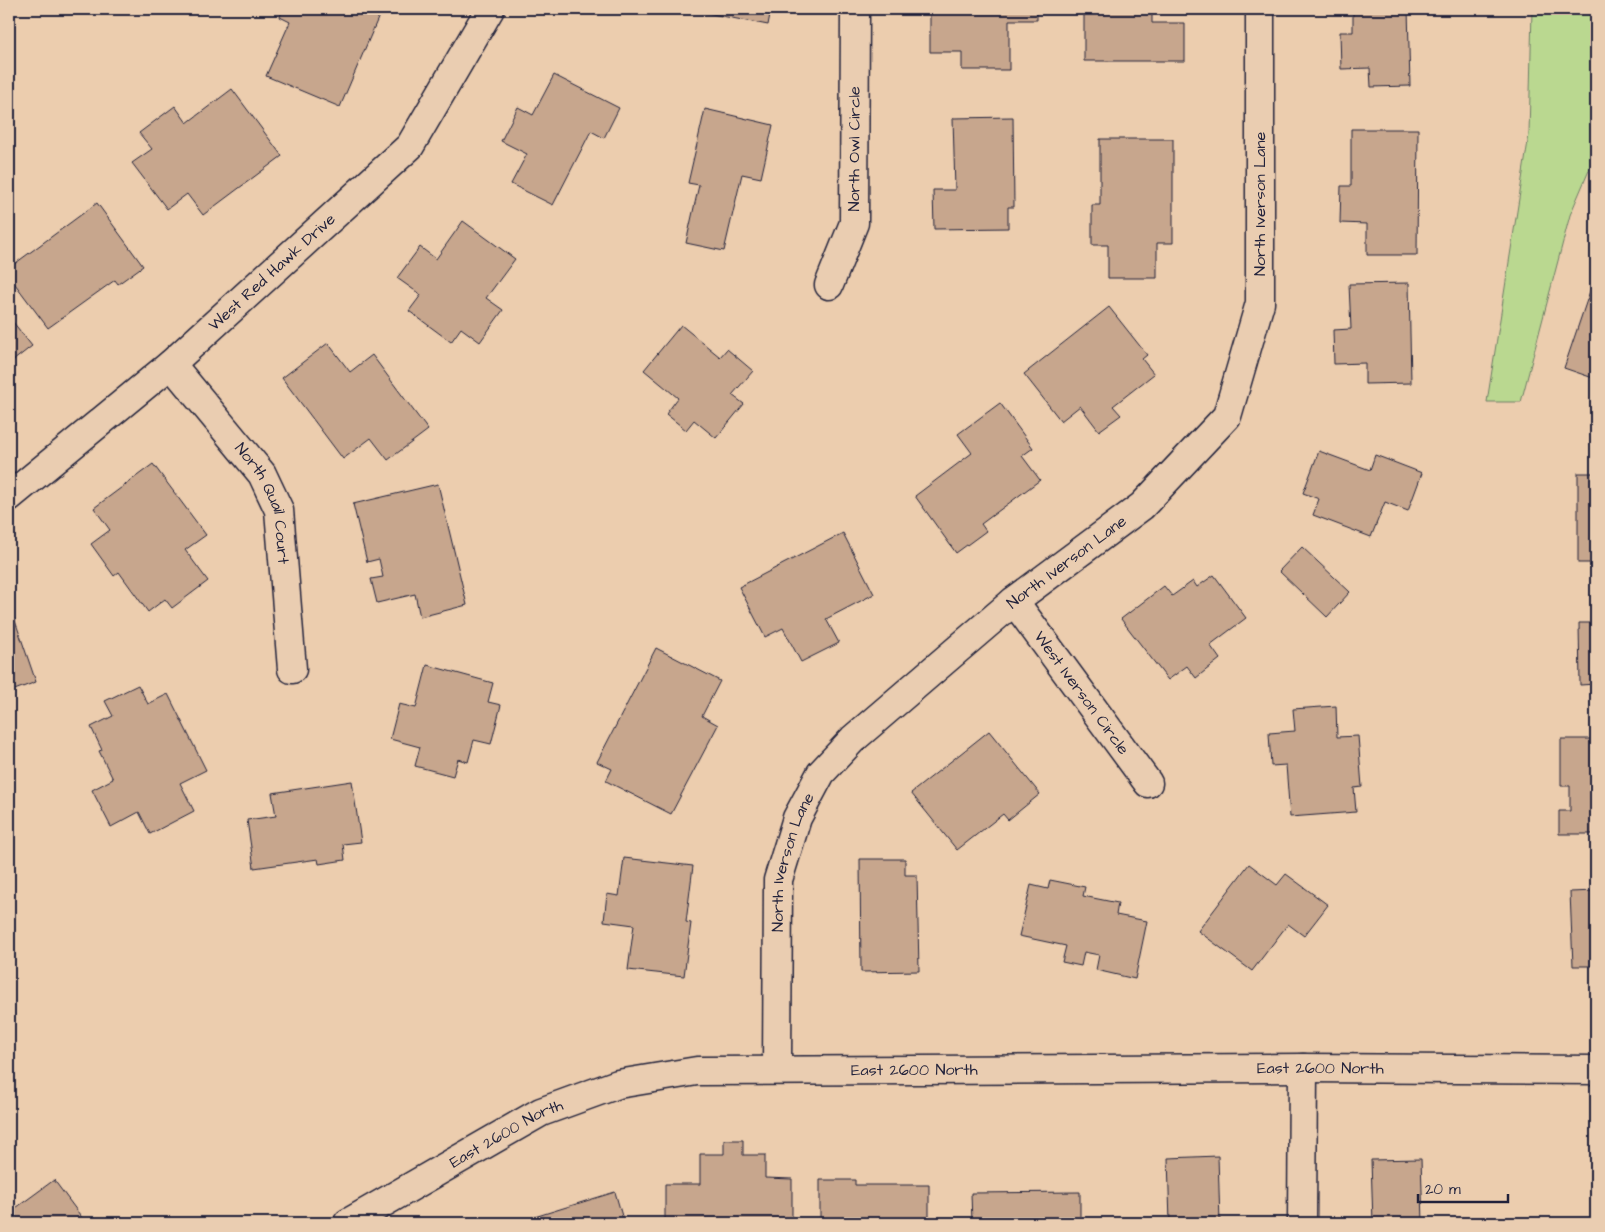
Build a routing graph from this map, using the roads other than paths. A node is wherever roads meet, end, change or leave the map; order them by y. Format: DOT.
graph roads {
  1 [pos="490,9"];
  2 [pos="855,9"];
  3 [pos="1260,9"];
  4 [pos="829,285"];
  5 [pos="172,364"];
  6 [pos="9,497"];
  7 [pos="1014,602"];
  8 [pos="292,669"];
  9 [pos="1148,783"];
  10 [pos="1303,1068"];
  11 [pos="777,1070"];
  12 [pos="1596,1070"];
  13 [pos="348,1223"];
  14 [pos="1302,1223"];
  1 -- 5 [label="street, West Red Hawk Drive"];
  2 -- 4 [label="street, North Owl Circle"];
  3 -- 7 [label="street, North Iverson Lane"];
  5 -- 6 [label="street, West Red Hawk Drive"];
  5 -- 8 [label="street, North Quail Court"];
  7 -- 9 [label="street, West Iverson Circle"];
  7 -- 11 [label="street, North Iverson Lane"];
  10 -- 11 [label="street, East 2600 North"];
  10 -- 12 [label="street, East 2600 North"];
  10 -- 14 [label="street"];
  11 -- 13 [label="street, East 2600 North"];
}
